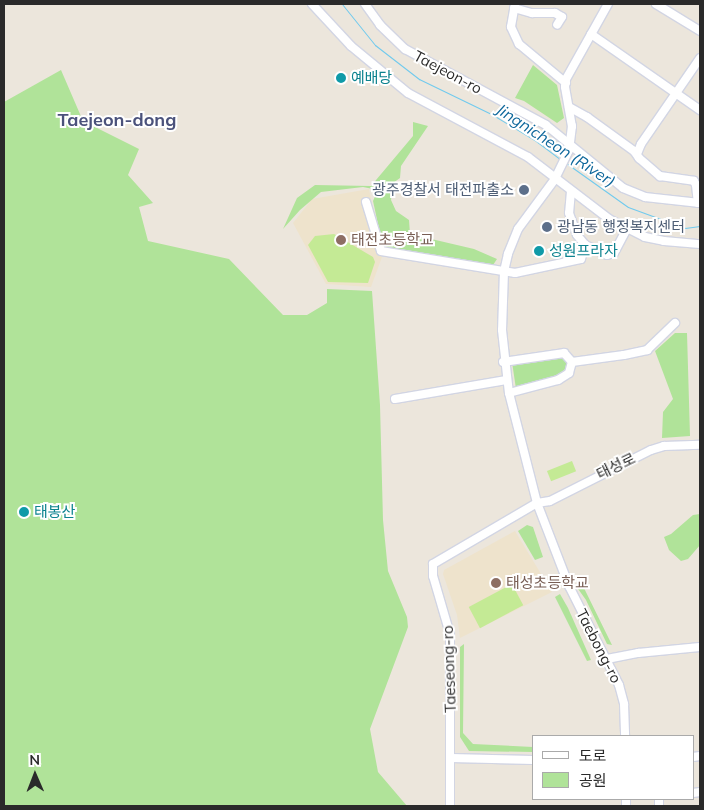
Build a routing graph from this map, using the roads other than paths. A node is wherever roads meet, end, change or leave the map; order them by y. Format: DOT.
graph roads {
  1 [pos="312,4"];
  2 [pos="365,4"];
  3 [pos="608,4"];
  4 [pos="656,4"];
  5 [pos="514,6"];
  6 [pos="557,25"];
  7 [pos="700,31"];
  8 [pos="591,34"];
  9 [pos="700,58"];
  10 [pos="566,83"];
  11 [pos="676,92"];
  12 [pos="569,107"];
  13 [pos="700,110"];
  14 [pos="569,148"];
  15 [pos="636,154"];
  16 [pos="556,177"];
  17 [pos="571,192"];
  18 [pos="366,202"];
  19 [pos="699,203"];
  20 [pos="627,229"];
  21 [pos="700,244"];
  22 [pos="585,245"];
  23 [pos="504,271"];
  24 [pos="675,322"];
  25 [pos="503,362"];
  26 [pos="572,362"];
  27 [pos="506,380"];
  28 [pos="508,393"];
  29 [pos="396,399"];
  30 [pos="700,445"];
  31 [pos="537,503"];
  32 [pos="700,647"];
  33 [pos="607,660"];
  34 [pos="625,735"];
  35 [pos="451,758"];
  36 [pos="532,760"];
  37 [pos="450,806"];
  1 -- 16 [label="street"];
  2 -- 14 [label="street, Taejeon-ro"];
  3 -- 8 [label="street"];
  4 -- 7 [label="street"];
  5 -- 6 [label="street"];
  5 -- 10 [label="street"];
  8 -- 10 [label="street"];
  8 -- 11 [label="street"];
  9 -- 11 [label="street"];
  10 -- 12 [label="street"];
  11 -- 13 [label="street"];
  11 -- 15 [label="street"];
  12 -- 14 [label="street"];
  12 -- 15 [label="street"];
  14 -- 16 [label="street, Taebong-ro"];
  14 -- 19 [label="street, Taejeon-ro"];
  15 -- 19 [label="street"];
  16 -- 17 [label="street"];
  16 -- 23 [label="street, Taebong-ro"];
  17 -- 20 [label="street"];
  17 -- 22 [label="street"];
  18 -- 23 [label="street"];
  20 -- 21 [label="street"];
  20 -- 22 [label="street"];
  22 -- 23 [label="street"];
  23 -- 25 [label="street, Taebong-ro"];
  24 -- 26 [label="street"];
  25 -- 26 [label="street"];
  25 -- 27 [label="street, Taebong-ro"];
  26 -- 28 [label="street"];
  27 -- 28 [label="street, Taebong-ro"];
  27 -- 29 [label="street"];
  28 -- 31 [label="street, Taebong-ro"];
  30 -- 31 [label="street, 태성로"];
  31 -- 33 [label="street, Taebong-ro"];
  31 -- 35 [label="street, Taeseong-ro"];
  32 -- 33 [label="street"];
  33 -- 34 [label="street, Taebong-ro"];
  35 -- 36 [label="street"];
  35 -- 37 [label="street, Taeseong-ro"];
}
